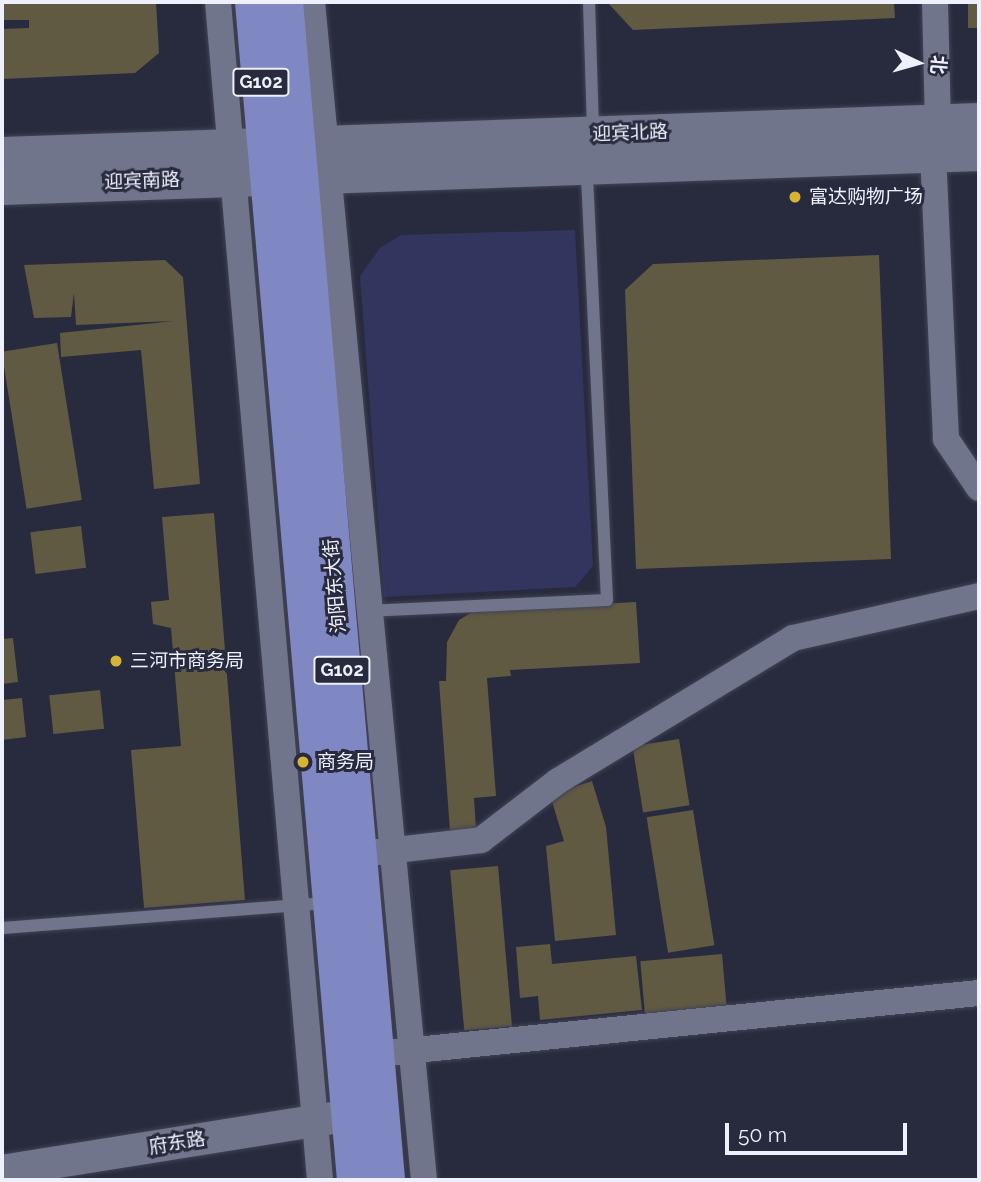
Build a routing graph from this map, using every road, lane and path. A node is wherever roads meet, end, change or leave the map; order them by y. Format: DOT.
graph roads {
  1 [pos="218,2"];
  2 [pos="254,2"];
  3 [pos="284,2"];
  4 [pos="312,2"];
  5 [pos="589,2"];
  6 [pos="935,2"];
  7 [pos="979,121"];
  8 [pos="935,138"];
  9 [pos="590,150"];
  10 [pos="979,152"];
  11 [pos="2,155"];
  12 [pos="282,161"];
  13 [pos="2,186"];
  14 [pos="979,488"];
  15 [pos="979,596"];
  16 [pos="352,612"];
  17 [pos="376,853"];
  18 [pos="316,904"];
  19 [pos="2,928"];
  20 [pos="979,993"];
  21 [pos="414,1050"];
  22 [pos="376,1054"];
  23 [pos="333,1117"];
  24 [pos="2,1171"];
  25 [pos="320,1180"];
  26 [pos="356,1180"];
  27 [pos="386,1180"];
  28 [pos="424,1180"];
  1 -- 12 [label="street"];
  2 -- 12 [label="highway, G102"];
  3 -- 12 [label="highway, G102"];
  4 -- 12 [label="street"];
  5 -- 9 [label="lane"];
  6 -- 8 [label="street"];
  7 -- 8 [label="main road, 迎宾北路"];
  8 -- 9 [label="main road, 迎宾北路"];
  8 -- 10 [label="main road, 迎宾北路"];
  8 -- 14 [label="street"];
  9 -- 12 [label="main road, 迎宾北路"];
  9 -- 16 [label="lane"];
  11 -- 12 [label="main road, 迎宾南路"];
  12 -- 13 [label="main road, 迎宾南路"];
  12 -- 16 [label="highway, 泃阳东大街 / G102"];
  12 -- 18 [label="highway, 泃阳东大街 / G102"];
  15 -- 17 [label="street"];
  16 -- 17 [label="highway, 泃阳东大街 / G102"];
  17 -- 21 [label="street"];
  17 -- 22 [label="highway, 泃阳东大街 / G102"];
  18 -- 19 [label="lane"];
  18 -- 23 [label="highway, 泃阳东大街 / G102"];
  20 -- 21 [label="street"];
  21 -- 22 [label="street"];
  21 -- 28 [label="street"];
  22 -- 27 [label="highway, 泃阳东大街 / G102"];
  23 -- 24 [label="street, 府东路"];
  23 -- 25 [label="street"];
  23 -- 26 [label="highway, 泃阳东大街 / G102"];
}
